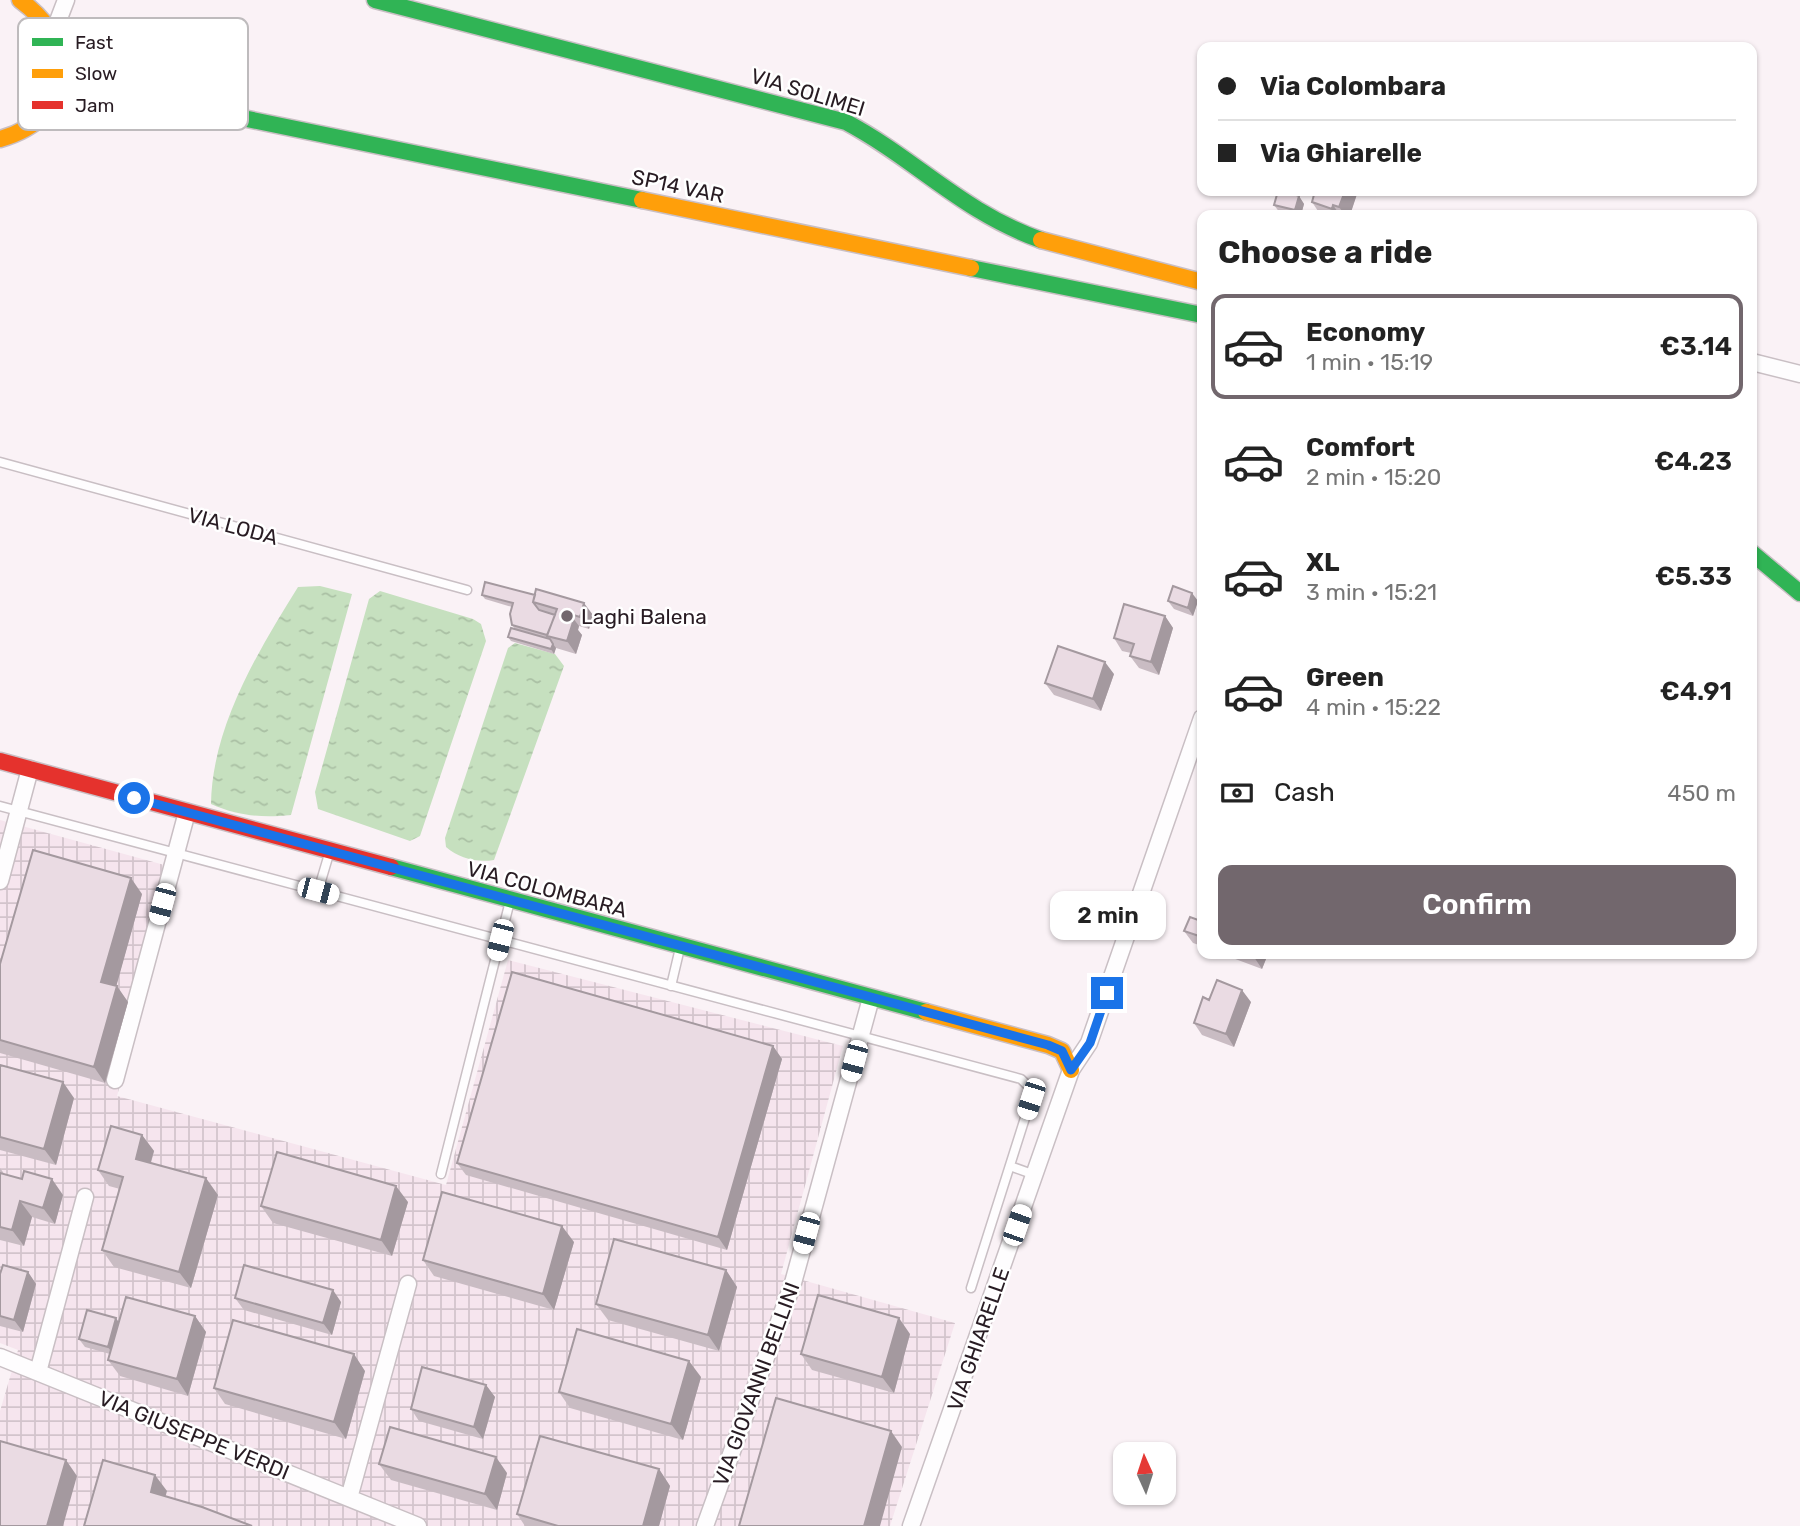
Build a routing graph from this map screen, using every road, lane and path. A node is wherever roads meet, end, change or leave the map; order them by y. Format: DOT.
graph roads {
  1 [pos="20,0"];
  2 [pos="66,0"];
  3 [pos="375,0"];
  4 [pos="45,18"];
  5 [pos="59,18"];
  6 [pos="248,119"];
  7 [pos="28,130"];
  8 [pos="0,139"];
  9 [pos="1197,281"];
  10 [pos="1197,314"];
  11 [pos="1757,363"];
  12 [pos="1800,374"];
  13 [pos="0,462"];
  14 [pos="1757,557"];
  15 [pos="467,590"];
  16 [pos="1800,593"];
  17 [pos="1197,733"];
  18 [pos="0,761"];
  19 [pos="30,769"];
  20 [pos="0,806"];
  21 [pos="19,811"];
  22 [pos="187,812"];
  23 [pos="329,851"];
  24 [pos="176,853"];
  25 [pos="0,881"];
  26 [pos="318,891"];
  27 [pos="510,901"];
  28 [pos="500,940"];
  29 [pos="681,947"];
  30 [pos="671,986"];
  31 [pos="871,998"];
  32 [pos="861,1036"];
  33 [pos="1071,1070"];
  34 [pos="115,1080"];
  35 [pos="1010,1166"];
  36 [pos="441,1174"];
  37 [pos="1035,1175"];
  38 [pos="86,1197"];
  39 [pos="408,1284"];
  40 [pos="971,1288"];
  41 [pos="0,1357"];
  42 [pos="38,1373"];
  43 [pos="349,1499"];
  44 [pos="418,1526"];
  45 [pos="705,1526"];
  46 [pos="911,1526"];
  1 -- 4 [label="street"];
  2 -- 5 [label="street"];
  3 -- 9 [label="street, VIA SOLIMEI"];
  6 -- 10 [label="street, SP14 VAR"];
  7 -- 8 [label="street"];
  11 -- 12 [label="street"];
  13 -- 15 [label="lane, VIA LODA"];
  14 -- 16 [label="street"];
  17 -- 33 [label="street, VIA GHIARELLE"];
  18 -- 19 [label="street, VIA COLOMBARA"];
  19 -- 21 [label="street"];
  19 -- 22 [label="street, VIA COLOMBARA"];
  20 -- 21 [label="lane"];
  21 -- 24 [label="lane"];
  21 -- 25 [label="street"];
  22 -- 23 [label="street, VIA COLOMBARA"];
  22 -- 24 [label="street"];
  23 -- 26 [label="lane"];
  23 -- 27 [label="street, VIA COLOMBARA"];
  24 -- 26 [label="lane"];
  24 -- 34 [label="street"];
  26 -- 28 [label="lane"];
  27 -- 28 [label="lane"];
  27 -- 29 [label="street, VIA COLOMBARA"];
  28 -- 30 [label="lane"];
  28 -- 36 [label="lane"];
  29 -- 30 [label="lane"];
  29 -- 31 [label="street, VIA COLOMBARA"];
  30 -- 32 [label="lane"];
  31 -- 32 [label="street, VIA GIOVANNI BELLINI"];
  31 -- 33 [label="street, VIA COLOMBARA"];
  32 -- 35 [label="lane"];
  32 -- 45 [label="street, VIA GIOVANNI BELLINI"];
  33 -- 37 [label="street, VIA GHIARELLE"];
  35 -- 37 [label="lane"];
  35 -- 40 [label="lane"];
  37 -- 46 [label="street, VIA GHIARELLE"];
  38 -- 42 [label="street"];
  39 -- 43 [label="street"];
  41 -- 42 [label="street, VIA GIUSEPPE VERDI"];
  42 -- 43 [label="street, VIA GIUSEPPE VERDI"];
  43 -- 44 [label="street, VIA GIUSEPPE VERDI"];
}
